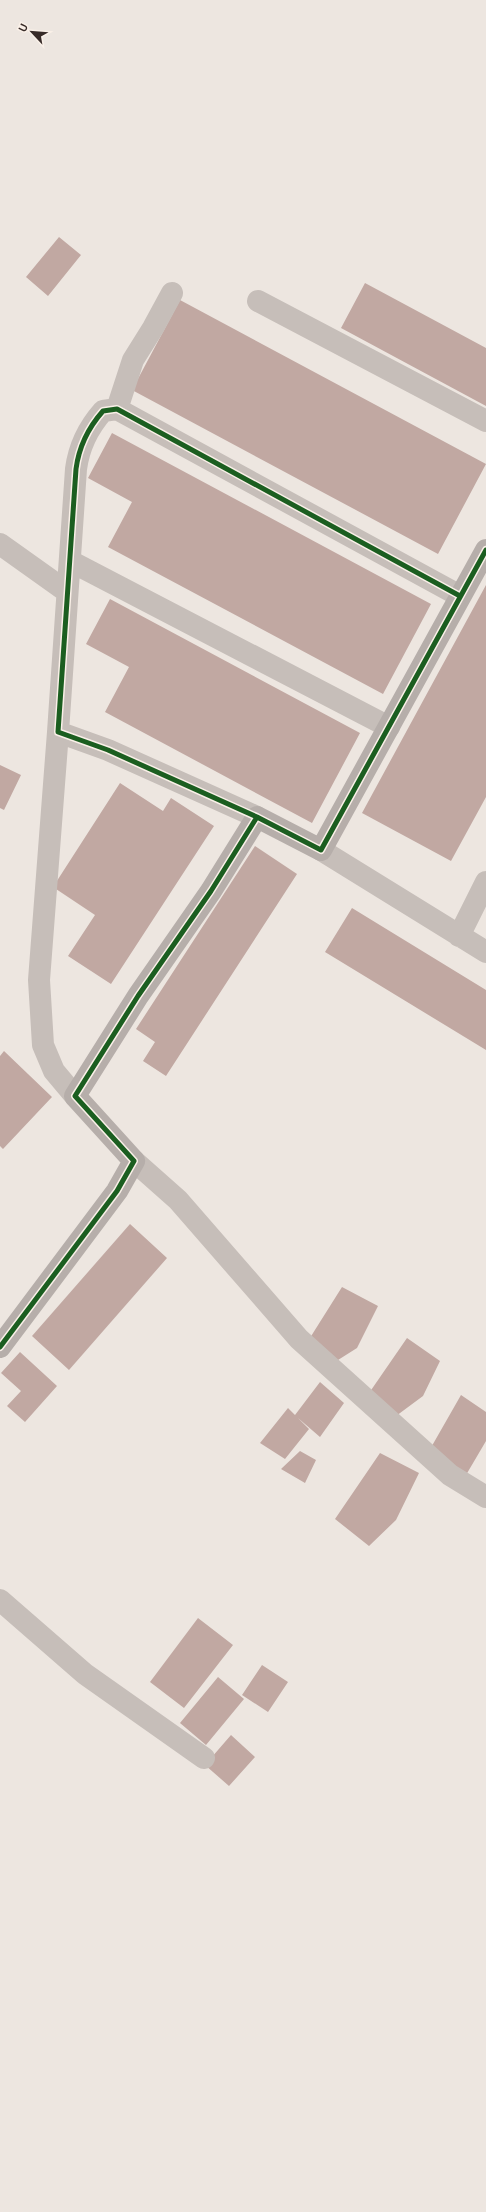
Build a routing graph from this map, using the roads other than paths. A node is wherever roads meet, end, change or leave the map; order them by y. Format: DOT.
graph roads {
  1 [pos="172,293"];
  2 [pos="258,301"];
  3 [pos="117,409"];
  4 [pos="486,421"];
  5 [pos="0,544"];
  6 [pos="486,550"];
  7 [pos="70,561"];
  8 [pos="66,591"];
  9 [pos="460,596"];
  10 [pos="389,727"];
  11 [pos="58,732"];
  12 [pos="257,817"];
  13 [pos="322,850"];
  14 [pos="486,882"];
  15 [pos="459,936"];
  16 [pos="486,952"];
  17 [pos="75,1096"];
  18 [pos="134,1161"];
  19 [pos="0,1347"];
  20 [pos="486,1497"];
  21 [pos="0,1600"];
  22 [pos="204,1758"];
  1 -- 3 [label="street"];
  2 -- 4 [label="street"];
  3 -- 7 [label="street"];
  3 -- 9 [label="street"];
  5 -- 8 [label="street"];
  6 -- 9 [label="street"];
  7 -- 8 [label="street"];
  7 -- 10 [label="street"];
  8 -- 11 [label="street"];
  9 -- 10 [label="street"];
  10 -- 13 [label="street"];
  11 -- 12 [label="street"];
  11 -- 17 [label="street"];
  12 -- 13 [label="street"];
  12 -- 17 [label="street"];
  13 -- 15 [label="street"];
  14 -- 15 [label="street"];
  15 -- 16 [label="street"];
  17 -- 18 [label="street"];
  18 -- 19 [label="street"];
  18 -- 20 [label="street"];
  21 -- 22 [label="street"];
}
